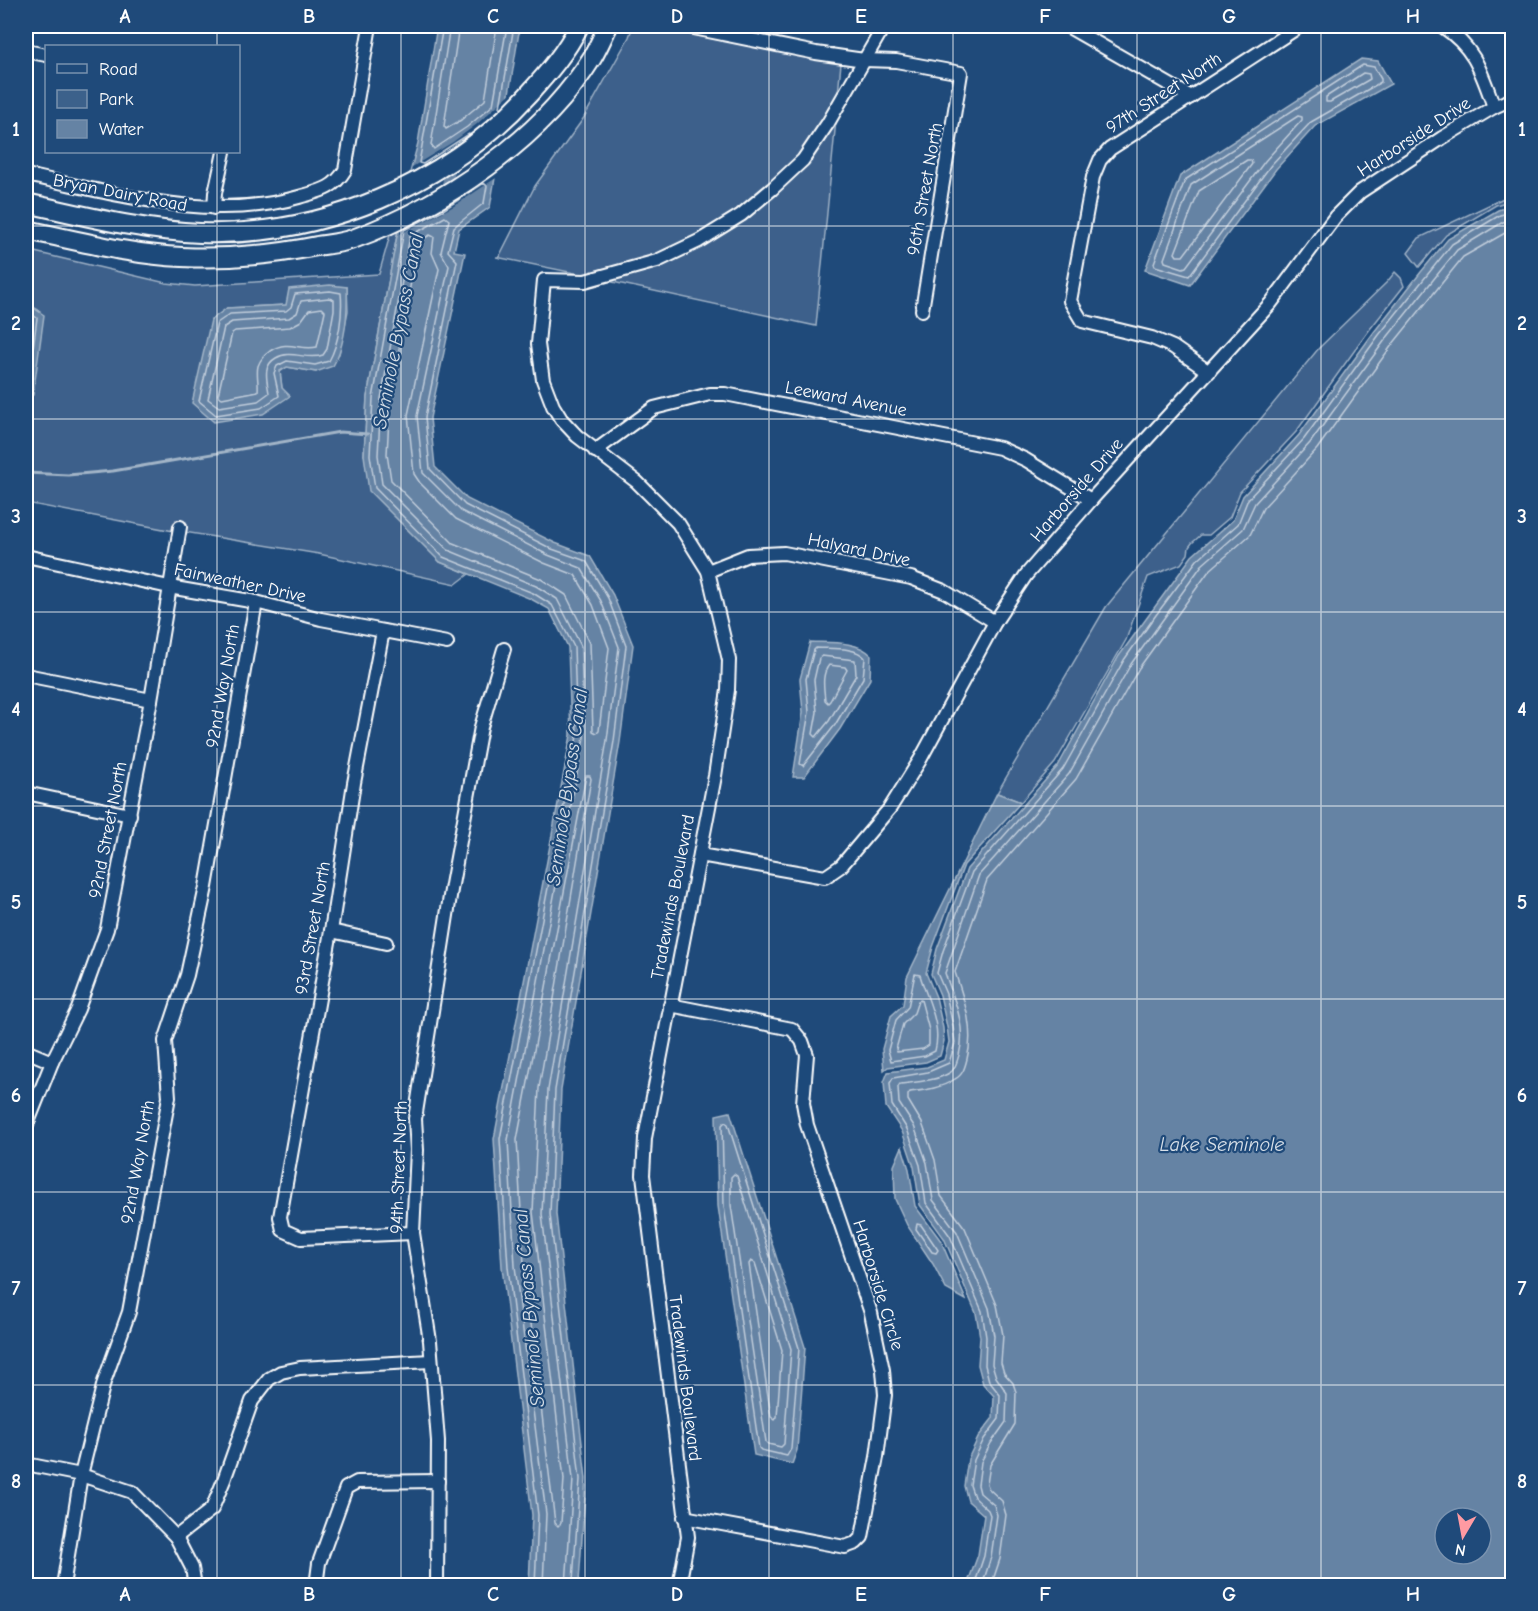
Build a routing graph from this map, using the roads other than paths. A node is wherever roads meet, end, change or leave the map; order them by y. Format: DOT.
graph roads {
  1 [pos="370,26"];
  2 [pos="579,26"];
  3 [pos="608,26"];
  4 [pos="684,26"];
  5 [pos="884,26"];
  6 [pos="1067,26"];
  7 [pos="1300,26"];
  8 [pos="1442,26"];
  9 [pos="26,51"];
  10 [pos="45,56"];
  11 [pos="864,60"];
  12 [pos="1191,97"];
  13 [pos="1512,99"];
  14 [pos="1494,107"];
  15 [pos="224,153"];
  16 [pos="26,175"];
  17 [pos="26,203"];
  18 [pos="214,208"];
  19 [pos="26,230"];
  20 [pos="922,310"];
  21 [pos="1209,372"];
  22 [pos="595,451"];
  23 [pos="1091,500"];
  24 [pos="180,526"];
  25 [pos="26,556"];
  26 [pos="708,571"];
  27 [pos="169,587"];
  28 [pos="256,602"];
  29 [pos="994,622"];
  30 [pos="383,632"];
  31 [pos="447,643"];
  32 [pos="504,649"];
  33 [pos="26,675"];
  34 [pos="151,700"];
  35 [pos="26,793"];
  36 [pos="130,815"];
  37 [pos="700,855"];
  38 [pos="331,931"];
  39 [pos="386,943"];
  40 [pos="670,1005"];
  41 [pos="26,1051"];
  42 [pos="52,1062"];
  43 [pos="26,1127"];
  44 [pos="413,1233"];
  45 [pos="431,1361"];
  46 [pos="26,1464"];
  47 [pos="81,1475"];
  48 [pos="438,1480"];
  49 [pos="684,1517"];
  50 [pos="176,1537"];
  51 [pos="63,1586"];
  52 [pos="195,1586"];
  53 [pos="316,1586"];
  54 [pos="437,1586"];
  55 [pos="679,1586"];
  1 -- 18 [label="street"];
  2 -- 17 [label="main road, Bryan Dairy Road"];
  3 -- 19 [label="main road"];
  4 -- 11 [label="street"];
  5 -- 11 [label="street"];
  6 -- 12 [label="street"];
  7 -- 12 [label="street, 97th Street North"];
  8 -- 14 [label="street"];
  9 -- 10 [label="street"];
  11 -- 20 [label="street, 96th Street North"];
  11 -- 22 [label="street, Tradewinds Boulevard"];
  12 -- 21 [label="street, 97th Street North"];
  13 -- 14 [label="street, Harborside Drive"];
  14 -- 21 [label="street, Harborside Drive"];
  15 -- 18 [label="street"];
  16 -- 18 [label="street, Bryan Dairy Road"];
  21 -- 23 [label="street, Harborside Drive"];
  22 -- 23 [label="street, Leeward Avenue"];
  22 -- 26 [label="street, Tradewinds Boulevard"];
  23 -- 29 [label="street, Harborside Drive"];
  24 -- 27 [label="street, 92nd Street North"];
  25 -- 27 [label="street, Fairweather Drive"];
  26 -- 29 [label="street, Halyard Drive"];
  26 -- 37 [label="street, Tradewinds Boulevard"];
  27 -- 28 [label="street, Fairweather Drive"];
  27 -- 34 [label="street, 92nd Street North"];
  28 -- 30 [label="street, Fairweather Drive"];
  28 -- 47 [label="street, 92nd Way North"];
  29 -- 37 [label="street, Harborside Drive"];
  30 -- 31 [label="street, Fairweather Drive"];
  30 -- 38 [label="street, 93rd Street North"];
  32 -- 44 [label="street, 94th Street North"];
  33 -- 34 [label="street"];
  34 -- 36 [label="street, 92nd Street North"];
  35 -- 36 [label="street"];
  36 -- 42 [label="street, 92nd Street North"];
  37 -- 40 [label="street, Tradewinds Boulevard"];
  38 -- 39 [label="street"];
  38 -- 44 [label="street, 93rd Street North"];
  40 -- 49 [label="street, Tradewinds Boulevard"];
  40 -- 49 [label="street, Harborside Circle"];
  41 -- 42 [label="street"];
  42 -- 43 [label="street, 92nd Street North"];
  44 -- 45 [label="street, 94th Street North"];
  45 -- 48 [label="street, 94th Street North"];
  45 -- 50 [label="street"];
  46 -- 47 [label="street"];
  47 -- 50 [label="street"];
  47 -- 51 [label="street, 92nd Way North"];
  48 -- 53 [label="street"];
  48 -- 54 [label="street, 94th Street North"];
  49 -- 55 [label="street, Tradewinds Boulevard"];
  50 -- 52 [label="street"];
}
